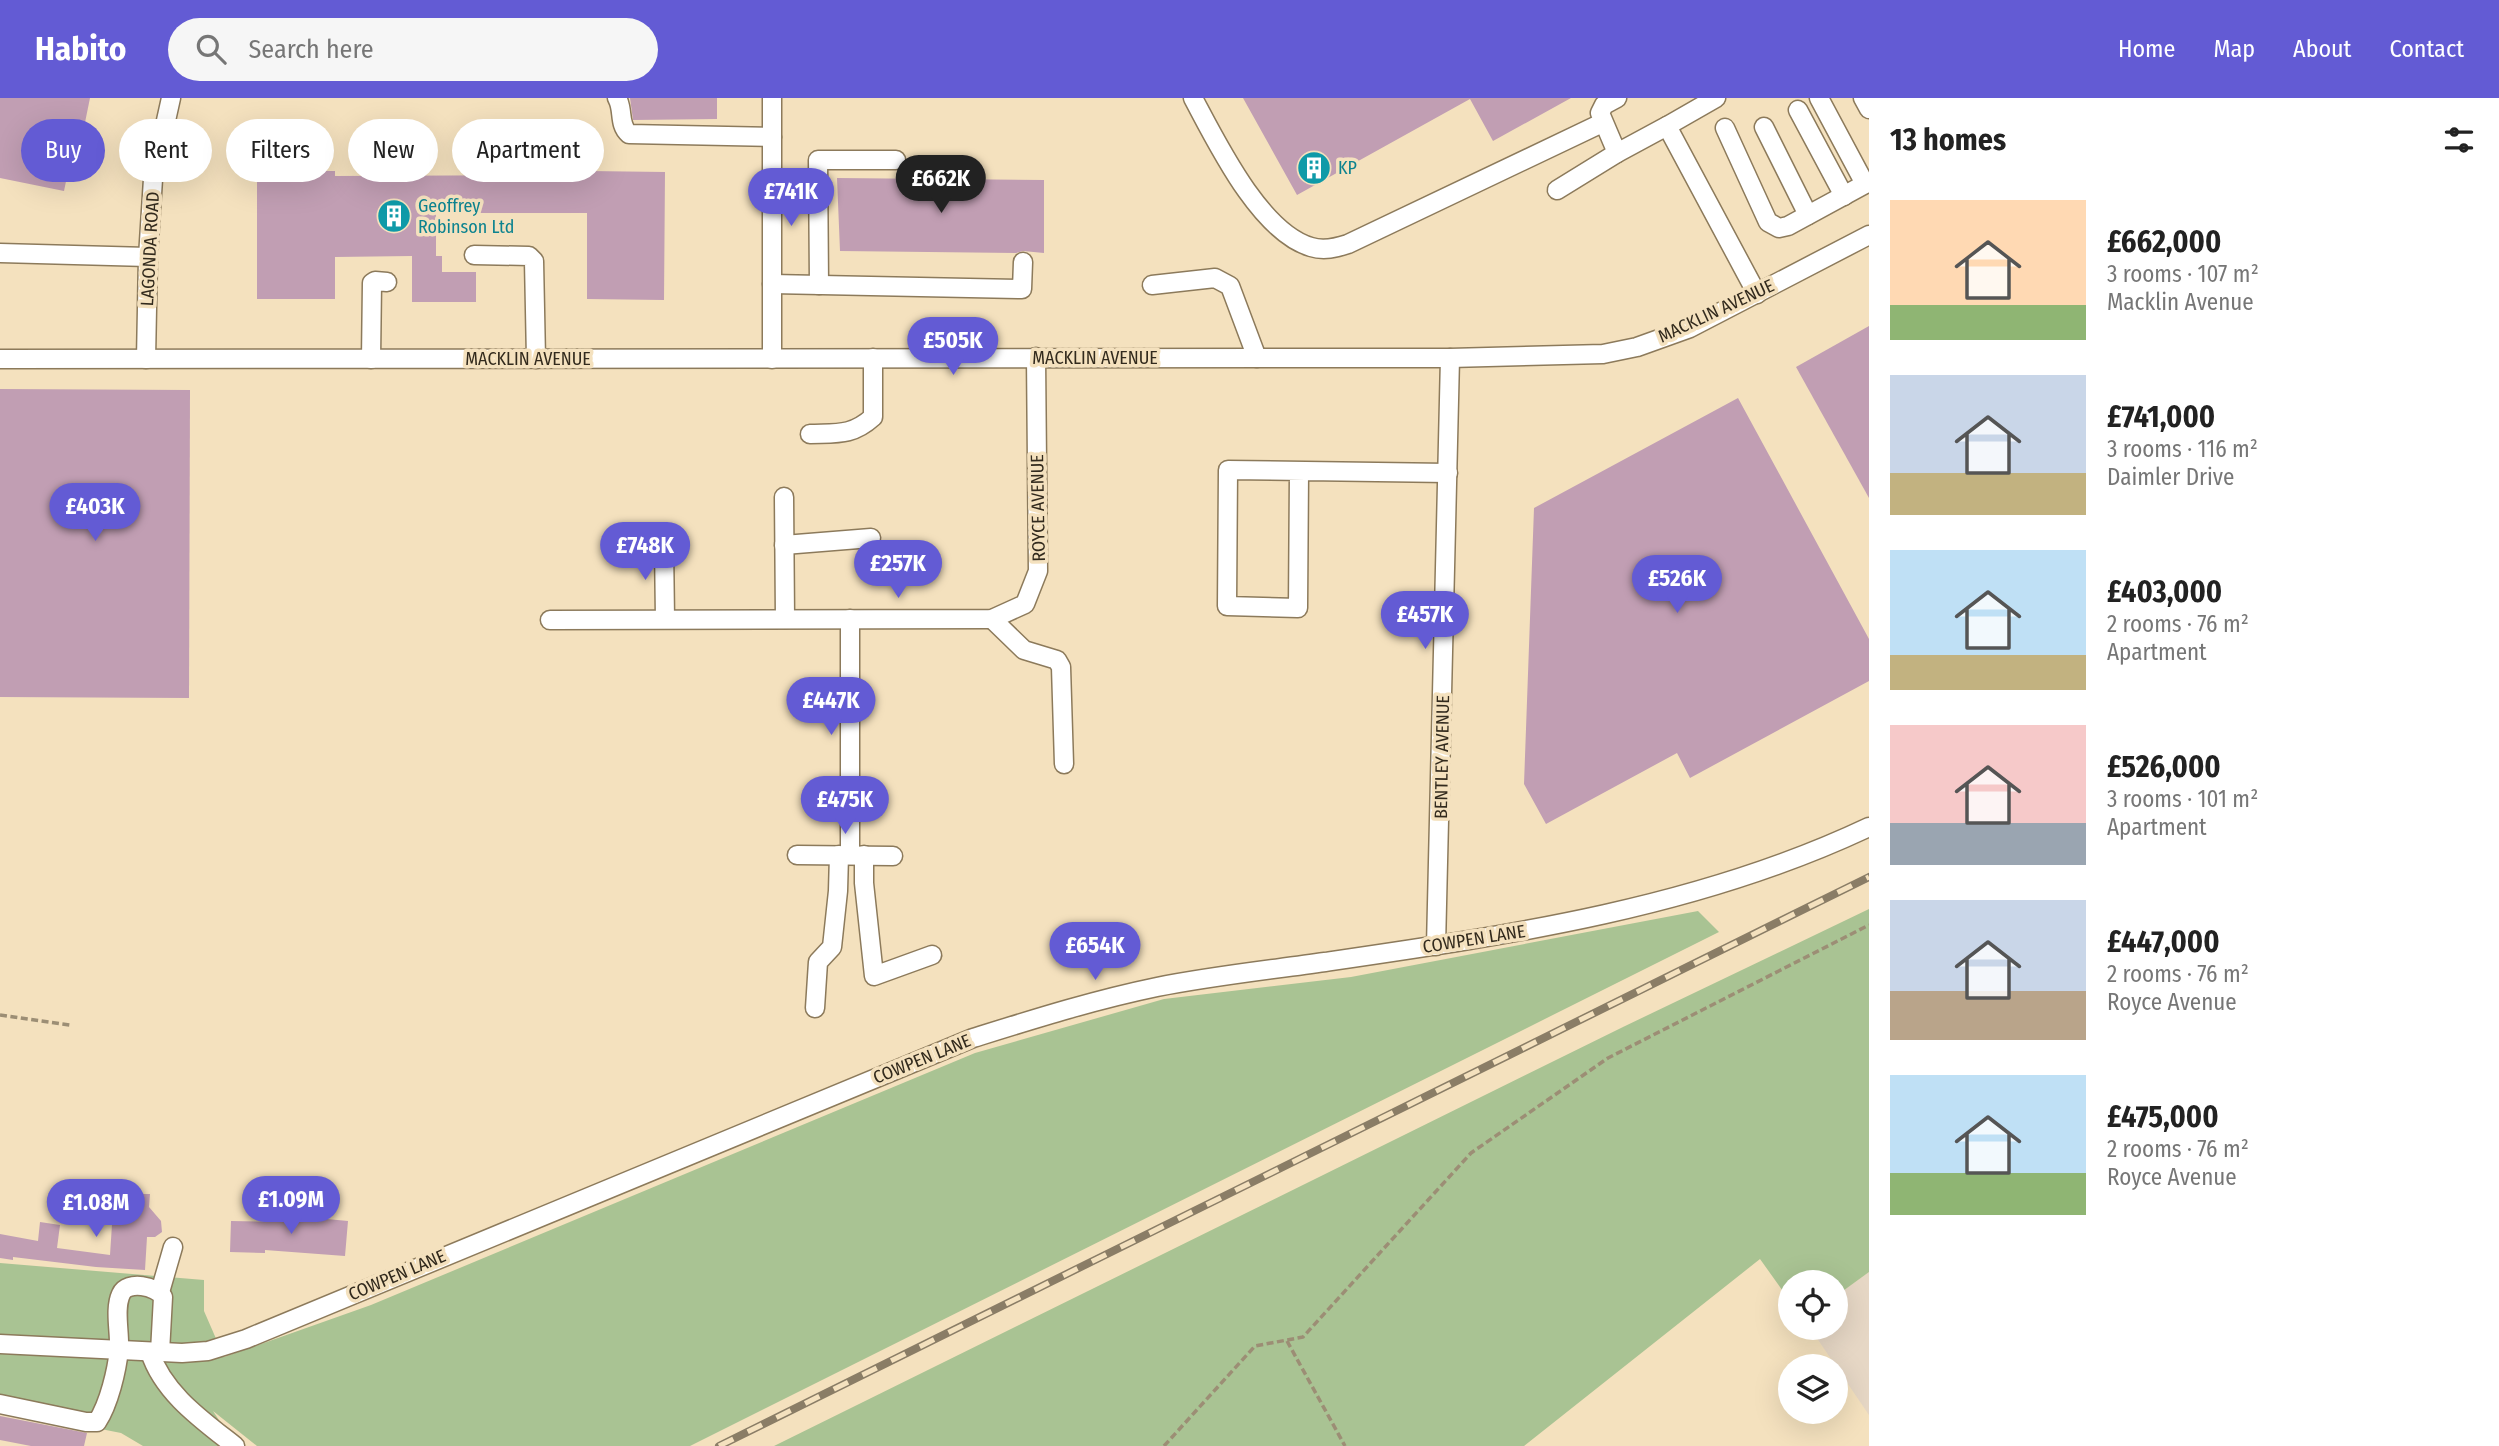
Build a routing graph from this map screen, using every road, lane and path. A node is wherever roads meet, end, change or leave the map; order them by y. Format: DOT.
graph roads {
  1 [pos="171,98"];
  2 [pos="617,98"];
  3 [pos="772,98"];
  4 [pos="1193,98"];
  5 [pos="1617,98"];
  6 [pos="1716,98"];
  7 [pos="1819,98"];
  8 [pos="1863,98"];
  9 [pos="1869,109"];
  10 [pos="1798,110"];
  11 [pos="1602,123"];
  12 [pos="1667,127"];
  13 [pos="1764,127"];
  14 [pos="1725,128"];
  15 [pos="772,137"];
  16 [pos="1617,153"];
  17 [pos="896,160"];
  18 [pos="1867,183"];
  19 [pos="1557,190"];
  20 [pos="1843,196"];
  21 [pos="1808,215"];
  22 [pos="1869,235"];
  23 [pos="0,253"];
  24 [pos="474,255"];
  25 [pos="148,257"];
  26 [pos="1023,262"];
  27 [pos="387,282"];
  28 [pos="772,284"];
  29 [pos="819,285"];
  30 [pos="1153,285"];
  31 [pos="1757,294"];
  32 [pos="873,358"];
  33 [pos="1036,358"];
  34 [pos="1256,358"];
  35 [pos="1450,358"];
  36 [pos="0,359"];
  37 [pos="146,359"];
  38 [pos="370,359"];
  39 [pos="536,359"];
  40 [pos="772,359"];
  41 [pos="810,434"];
  42 [pos="1299,472"];
  43 [pos="1448,473"];
  44 [pos="784,497"];
  45 [pos="871,538"];
  46 [pos="784,545"];
  47 [pos="664,546"];
  48 [pos="992,618"];
  49 [pos="664,619"];
  50 [pos="785,619"];
  51 [pos="850,619"];
  52 [pos="550,620"];
  53 [pos="1064,764"];
  54 [pos="1869,827"];
  55 [pos="797,855"];
  56 [pos="851,855"];
  57 [pos="893,856"];
  58 [pos="1869,925"];
  59 [pos="1436,946"];
  60 [pos="932,955"];
  61 [pos="815,1008"];
  62 [pos="0,1015"];
  63 [pos="70,1025"];
  64 [pos="173,1247"];
  65 [pos="160,1292"];
  66 [pos="1286,1340"];
  67 [pos="0,1344"];
  68 [pos="118,1351"];
  69 [pos="155,1352"];
  70 [pos="0,1404"];
  71 [pos="235,1446"];
  72 [pos="1164,1446"];
  73 [pos="1345,1446"];
  1 -- 25 [label="street, LAGONDA ROAD"];
  2 -- 15 [label="street"];
  3 -- 15 [label="street"];
  4 -- 11 [label="street"];
  5 -- 11 [label="street"];
  6 -- 12 [label="street"];
  7 -- 18 [label="street"];
  8 -- 9 [label="street"];
  10 -- 20 [label="street"];
  11 -- 16 [label="street"];
  12 -- 16 [label="street"];
  12 -- 31 [label="street"];
  13 -- 21 [label="street"];
  14 -- 21 [label="street"];
  15 -- 28 [label="street"];
  16 -- 19 [label="street"];
  17 -- 29 [label="street"];
  18 -- 20 [label="street"];
  20 -- 21 [label="street"];
  22 -- 31 [label="street, MACKLIN AVENUE"];
  23 -- 25 [label="street"];
  24 -- 39 [label="street"];
  25 -- 37 [label="street, LAGONDA ROAD"];
  26 -- 29 [label="street"];
  27 -- 38 [label="street"];
  28 -- 29 [label="street"];
  28 -- 40 [label="street"];
  30 -- 34 [label="street"];
  31 -- 35 [label="street, MACKLIN AVENUE"];
  32 -- 33 [label="street, MACKLIN AVENUE"];
  32 -- 40 [label="street, MACKLIN AVENUE"];
  32 -- 41 [label="street"];
  33 -- 34 [label="street, MACKLIN AVENUE"];
  33 -- 48 [label="street, ROYCE AVENUE"];
  34 -- 35 [label="street, MACKLIN AVENUE"];
  35 -- 43 [label="street, BENTLEY AVENUE"];
  36 -- 37 [label="street, MACKLIN AVENUE"];
  37 -- 38 [label="street, MACKLIN AVENUE"];
  38 -- 39 [label="street, MACKLIN AVENUE"];
  39 -- 40 [label="street, MACKLIN AVENUE"];
  42 -- 42 [label="street"];
  42 -- 43 [label="street"];
  43 -- 59 [label="street, BENTLEY AVENUE"];
  44 -- 46 [label="street"];
  45 -- 46 [label="street"];
  46 -- 50 [label="street"];
  47 -- 49 [label="street"];
  48 -- 51 [label="street, ROYCE AVENUE"];
  48 -- 53 [label="street"];
  49 -- 50 [label="street, ROYCE AVENUE"];
  49 -- 52 [label="street, ROYCE AVENUE"];
  50 -- 51 [label="street, ROYCE AVENUE"];
  51 -- 56 [label="street"];
  54 -- 59 [label="street, COWPEN LANE"];
  55 -- 56 [label="street"];
  56 -- 57 [label="street"];
  56 -- 60 [label="street"];
  56 -- 61 [label="street"];
  58 -- 66 [label="path"];
  59 -- 69 [label="street, COWPEN LANE"];
  62 -- 63 [label="path"];
  64 -- 65 [label="street"];
  65 -- 68 [label="street"];
  65 -- 69 [label="street"];
  66 -- 72 [label="path"];
  66 -- 73 [label="path"];
  67 -- 68 [label="street, COWPEN LANE"];
  68 -- 69 [label="street, COWPEN LANE"];
  68 -- 70 [label="street"];
  69 -- 71 [label="street"];
}
